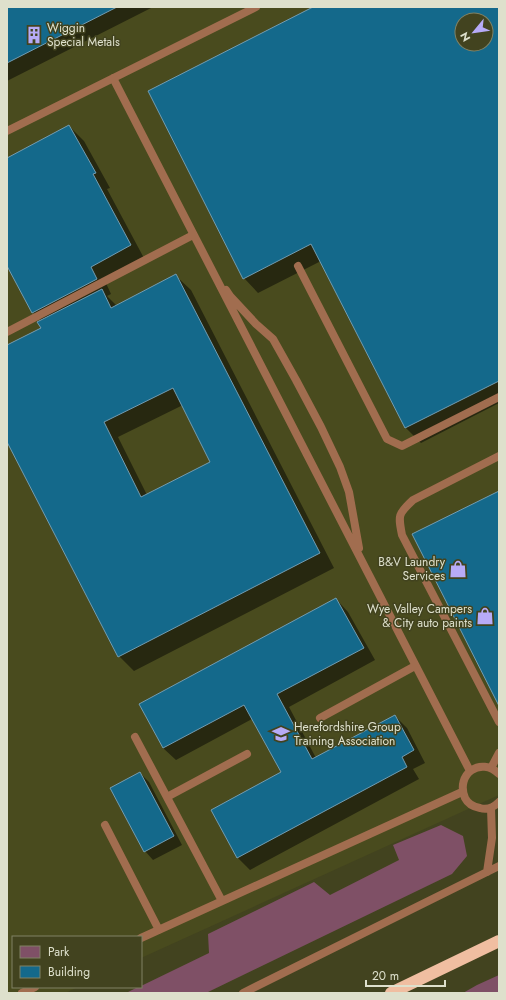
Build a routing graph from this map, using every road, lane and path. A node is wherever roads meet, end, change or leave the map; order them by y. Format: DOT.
graph roads {
  1 [pos="256,7"];
  2 [pos="113,78"];
  3 [pos="7,131"];
  4 [pos="193,235"];
  5 [pos="209,264"];
  6 [pos="298,266"];
  7 [pos="7,332"];
  8 [pos="499,397"];
  9 [pos="499,456"];
  10 [pos="384,604"];
  11 [pos="415,666"];
  12 [pos="320,718"];
  13 [pos="499,722"];
  14 [pos="135,737"];
  15 [pos="499,753"];
  16 [pos="247,754"];
  17 [pos="491,768"];
  18 [pos="470,771"];
  19 [pos="499,774"];
  20 [pos="462,792"];
  21 [pos="166,797"];
  22 [pos="499,802"];
  23 [pos="491,808"];
  24 [pos="105,825"];
  25 [pos="499,866"];
  26 [pos="487,872"];
  27 [pos="222,901"];
  28 [pos="159,930"];
  29 [pos="142,938"];
  30 [pos="499,941"];
  31 [pos="34,988"];
  32 [pos="22,993"];
  33 [pos="243,993"];
  34 [pos="391,993"];
  1 -- 2 [label="lane"];
  2 -- 3 [label="lane"];
  2 -- 4 [label="lane"];
  4 -- 5 [label="lane"];
  4 -- 7 [label="lane"];
  5 -- 10 [label="lane"];
  5 -- 10 [label="lane"];
  6 -- 8 [label="lane"];
  9 -- 13 [label="lane"];
  10 -- 11 [label="lane"];
  11 -- 12 [label="lane"];
  11 -- 18 [label="lane"];
  14 -- 21 [label="lane"];
  15 -- 17 [label="lane"];
  16 -- 21 [label="lane"];
  17 -- 18 [label="lane"];
  17 -- 19 [label="lane"];
  18 -- 20 [label="lane"];
  20 -- 23 [label="lane"];
  20 -- 27 [label="lane"];
  21 -- 27 [label="lane"];
  22 -- 23 [label="lane"];
  23 -- 26 [label="lane"];
  24 -- 28 [label="lane"];
  25 -- 26 [label="lane"];
  26 -- 33 [label="lane"];
  27 -- 28 [label="lane"];
  28 -- 29 [label="lane"];
  30 -- 34 [label="highway"];
  31 -- 32 [label="lane"];
}
